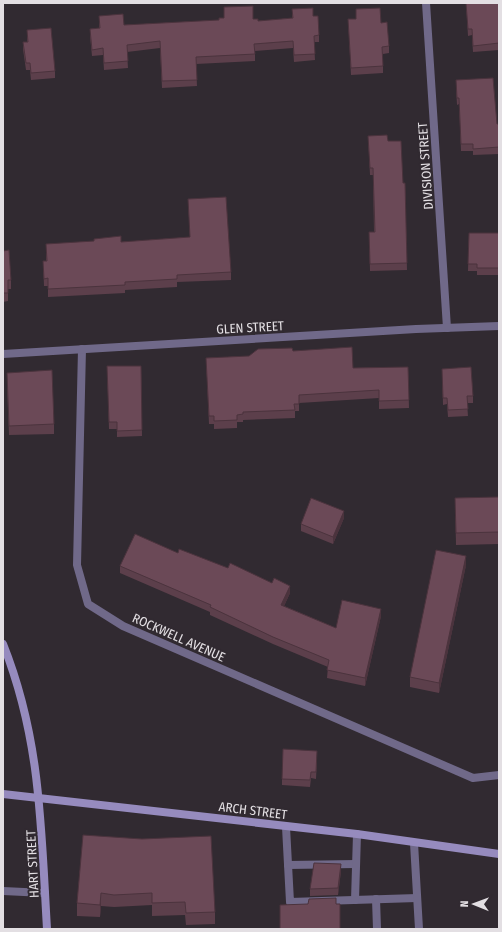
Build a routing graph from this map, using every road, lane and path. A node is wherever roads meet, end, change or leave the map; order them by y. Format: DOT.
graph roads {
  1 [pos="426,3"];
  2 [pos="499,326"];
  3 [pos="447,328"];
  4 [pos="82,350"];
  5 [pos="3,354"];
  6 [pos="3,644"];
  7 [pos="499,775"];
  8 [pos="3,794"];
  9 [pos="39,799"];
  10 [pos="286,827"];
  11 [pos="357,834"];
  12 [pos="414,843"];
  13 [pos="499,854"];
  14 [pos="356,864"];
  15 [pos="288,865"];
  16 [pos="3,892"];
  17 [pos="45,893"];
  18 [pos="417,898"];
  19 [pos="376,899"];
  20 [pos="355,900"];
  21 [pos="47,929"];
  22 [pos="377,929"];
  23 [pos="419,929"];
  1 -- 3 [label="street, DIVISION STREET"];
  2 -- 3 [label="street, GLEN STREET"];
  3 -- 4 [label="street, GLEN STREET"];
  4 -- 5 [label="street, GLEN STREET"];
  4 -- 7 [label="street, ROCKWELL AVENUE"];
  6 -- 9 [label="main road"];
  8 -- 9 [label="main road, ARCH STREET"];
  9 -- 10 [label="main road, ARCH STREET"];
  9 -- 17 [label="main road, HART STREET"];
  10 -- 11 [label="main road, ARCH STREET"];
  10 -- 15 [label="street"];
  11 -- 12 [label="main road, ARCH STREET"];
  11 -- 14 [label="street"];
  12 -- 13 [label="main road, ARCH STREET"];
  12 -- 18 [label="street"];
  14 -- 15 [label="street"];
  14 -- 20 [label="street"];
  15 -- 20 [label="street"];
  16 -- 17 [label="street"];
  17 -- 21 [label="main road, HART STREET"];
  18 -- 19 [label="street"];
  18 -- 23 [label="street"];
  19 -- 20 [label="street"];
  19 -- 22 [label="street"];
}
